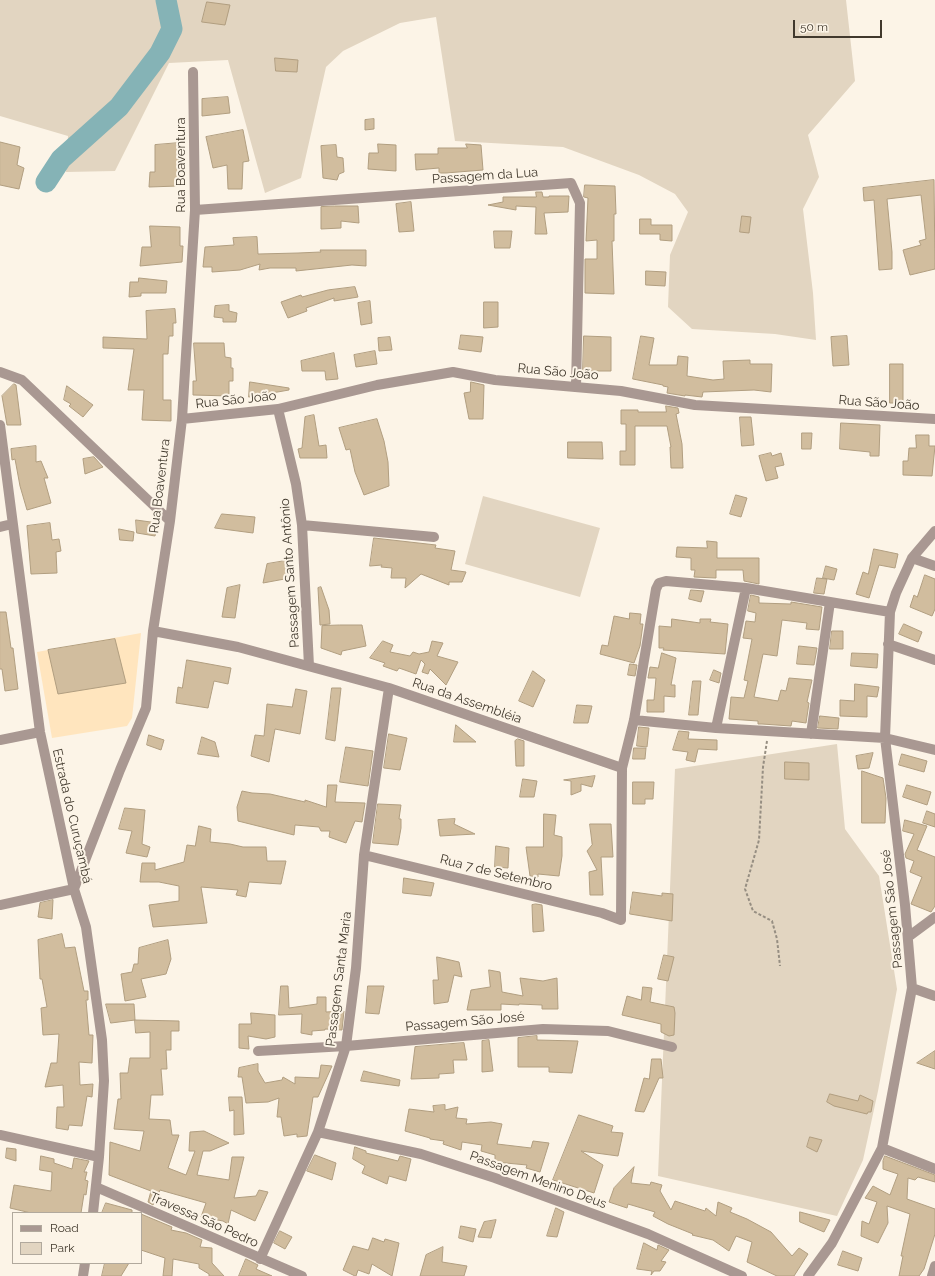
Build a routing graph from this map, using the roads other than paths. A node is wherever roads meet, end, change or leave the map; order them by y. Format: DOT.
graph roads {
  1 [pos="193,72"];
  2 [pos="195,210"];
  3 [pos="0,372"];
  4 [pos="576,387"];
  5 [pos="278,410"];
  6 [pos="935,418"];
  7 [pos="182,419"];
  8 [pos="0,425"];
  9 [pos="170,521"];
  10 [pos="12,524"];
  11 [pos="302,525"];
  12 [pos="0,527"];
  13 [pos="935,531"];
  14 [pos="434,537"];
  15 [pos="912,558"];
  16 [pos="935,566"];
  17 [pos="746,588"];
  18 [pos="830,602"];
  19 [pos="890,612"];
  20 [pos="152,631"];
  21 [pos="888,644"];
  22 [pos="935,660"];
  23 [pos="309,666"];
  24 [pos="389,688"];
  25 [pos="634,720"];
  26 [pos="716,728"];
  27 [pos="40,732"];
  28 [pos="811,734"];
  29 [pos="885,738"];
  30 [pos="0,740"];
  31 [pos="935,750"];
  32 [pos="622,768"];
  33 [pos="364,855"];
  34 [pos="74,889"];
  35 [pos="0,905"];
  36 [pos="935,917"];
  37 [pos="908,937"];
  38 [pos="912,988"];
  39 [pos="935,996"];
  40 [pos="346,1046"];
  41 [pos="672,1047"];
  42 [pos="258,1051"];
  43 [pos="318,1132"];
  44 [pos="0,1135"];
  45 [pos="882,1148"];
  46 [pos="99,1156"];
  47 [pos="935,1169"];
  48 [pos="96,1187"];
  49 [pos="93,1212"];
  50 [pos="260,1259"];
  51 [pos="85,1264"];
  52 [pos="935,1266"];
  53 [pos="83,1276"];
  54 [pos="302,1276"];
  55 [pos="742,1276"];
  56 [pos="808,1276"];
  57 [pos="932,1276"];
  1 -- 2 [label="street, Rua Boaventura"];
  2 -- 4 [label="street, Passagem da Lua"];
  2 -- 7 [label="street, Rua Boaventura"];
  3 -- 9 [label="street"];
  4 -- 5 [label="street, Rua São João"];
  4 -- 6 [label="street, Rua São João"];
  5 -- 7 [label="street, Rua São João"];
  5 -- 11 [label="street, Passagem Santo Antônio"];
  7 -- 9 [label="street, Rua Boaventura"];
  8 -- 10 [label="street, Estrada do Curuçambá"];
  9 -- 20 [label="street, Rua Boaventura"];
  10 -- 12 [label="street"];
  10 -- 27 [label="street, Estrada do Curuçambá"];
  11 -- 14 [label="street"];
  11 -- 23 [label="street, Passagem Santo Antônio"];
  13 -- 15 [label="street, Passagem São José"];
  15 -- 16 [label="street"];
  15 -- 19 [label="street, Passagem São José"];
  17 -- 18 [label="street"];
  17 -- 25 [label="street"];
  17 -- 26 [label="street"];
  18 -- 19 [label="street"];
  18 -- 28 [label="street"];
  19 -- 21 [label="street, Passagem São José"];
  20 -- 23 [label="street, Rua da Assembléia"];
  20 -- 34 [label="street, Rua Boaventura"];
  21 -- 22 [label="street"];
  21 -- 29 [label="street, Passagem São José"];
  23 -- 24 [label="street, Rua da Assembléia"];
  24 -- 32 [label="street, Rua da Assembléia"];
  24 -- 33 [label="street, Passagem Santa Maria"];
  25 -- 26 [label="street"];
  25 -- 32 [label="street"];
  26 -- 28 [label="street"];
  27 -- 30 [label="street"];
  27 -- 34 [label="street, Estrada do Curuçambá"];
  28 -- 29 [label="street"];
  29 -- 31 [label="street"];
  29 -- 37 [label="street, Passagem São José"];
  32 -- 33 [label="street, Rua 7 de Setembro"];
  33 -- 40 [label="street, Passagem Santa Maria"];
  34 -- 35 [label="street"];
  34 -- 46 [label="street, Estrada do Curuçambá"];
  36 -- 37 [label="street"];
  37 -- 38 [label="street, Passagem São José"];
  38 -- 39 [label="street"];
  38 -- 45 [label="street, Passagem São José"];
  40 -- 41 [label="street, Passagem São José"];
  40 -- 42 [label="street, Passagem São José"];
  40 -- 43 [label="street, Passagem Santa Maria"];
  43 -- 50 [label="street, Passagem Santa Maria"];
  43 -- 55 [label="street, Passagem Menino Deus"];
  44 -- 46 [label="street"];
  45 -- 47 [label="street"];
  45 -- 56 [label="street, Passagem São José"];
  46 -- 48 [label="street, Estrada do Curuçambá"];
  48 -- 49 [label="street, Estrada do Curuçambá"];
  48 -- 50 [label="street, Travessa São Pedro"];
  50 -- 54 [label="street, Travessa São Pedro"];
  51 -- 53 [label="street"];
  52 -- 57 [label="street"];
}
